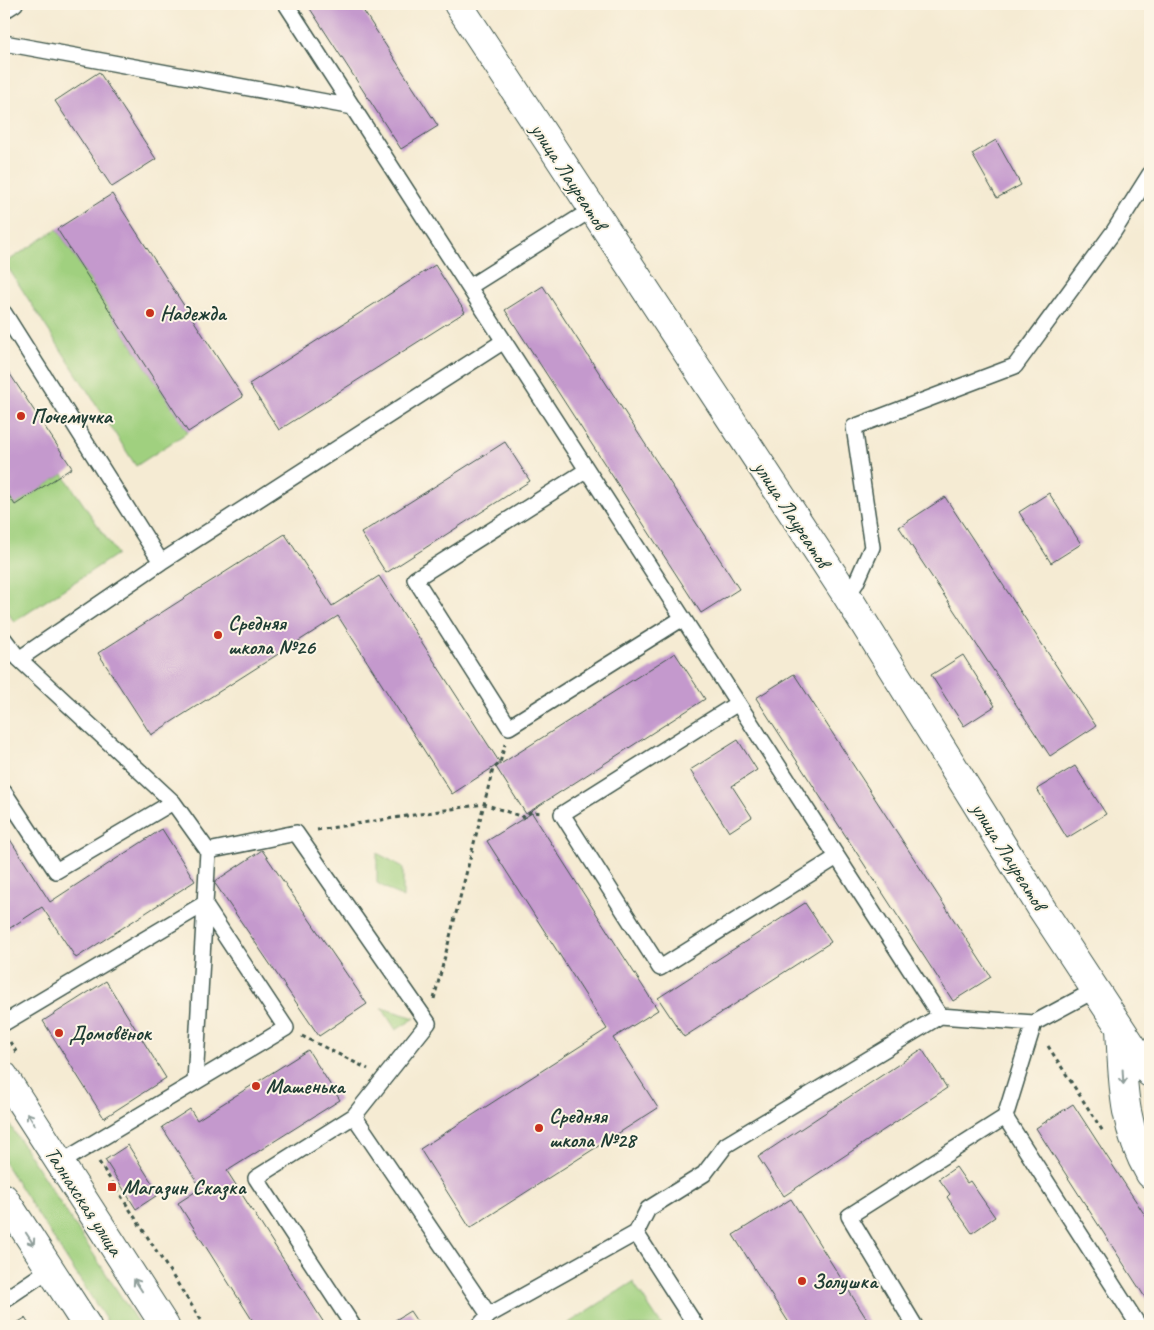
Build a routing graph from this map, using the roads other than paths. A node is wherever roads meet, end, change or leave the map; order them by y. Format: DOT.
graph roads {
  1 [pos="15,4"];
  2 [pos="286,4"];
  3 [pos="458,4"];
  4 [pos="4,11"];
  5 [pos="4,43"];
  6 [pos="353,108"];
  7 [pos="1150,174"];
  8 [pos="592,210"];
  9 [pos="469,287"];
  10 [pos="4,313"];
  11 [pos="504,341"];
  12 [pos="587,470"];
  13 [pos="161,562"];
  14 [pos="847,596"];
  15 [pos="683,618"];
  16 [pos="4,639"];
  17 [pos="19,659"];
  18 [pos="738,703"];
  19 [pos="4,792"];
  20 [pos="173,802"];
  21 [pos="208,851"];
  22 [pos="837,857"];
  23 [pos="204,904"];
  24 [pos="1096,990"];
  25 [pos="940,1016"];
  26 [pos="4,1023"];
  27 [pos="1034,1023"];
  28 [pos="1120,1028"];
  29 [pos="11,1065"];
  30 [pos="1150,1073"];
  31 [pos="195,1082"];
  32 [pos="354,1116"];
  33 [pos="1005,1117"];
  34 [pos="60,1163"];
  35 [pos="1150,1174"];
  36 [pos="4,1198"];
  37 [pos="636,1233"];
  38 [pos="50,1269"];
  39 [pos="4,1300"];
  40 [pos="484,1321"];
  41 [pos="86,1326"];
  42 [pos="164,1326"];
  43 [pos="353,1326"];
  44 [pos="696,1326"];
  45 [pos="915,1326"];
  46 [pos="1139,1326"];
  1 -- 4 [label="lane"];
  2 -- 6 [label="lane"];
  3 -- 8 [label="street, улица Лауреатов"];
  5 -- 6 [label="lane"];
  6 -- 9 [label="lane"];
  7 -- 14 [label="lane"];
  8 -- 9 [label="lane"];
  8 -- 14 [label="street, улица Лауреатов"];
  9 -- 11 [label="lane"];
  10 -- 13 [label="lane"];
  11 -- 12 [label="lane"];
  11 -- 13 [label="lane"];
  12 -- 15 [label="lane"];
  12 -- 15 [label="lane"];
  13 -- 17 [label="lane"];
  14 -- 24 [label="street, улица Лауреатов"];
  15 -- 18 [label="lane"];
  16 -- 17 [label="lane"];
  17 -- 20 [label="lane"];
  18 -- 22 [label="lane"];
  18 -- 22 [label="lane"];
  19 -- 20 [label="lane"];
  20 -- 21 [label="lane"];
  21 -- 23 [label="lane"];
  21 -- 32 [label="lane"];
  22 -- 25 [label="lane"];
  23 -- 26 [label="lane"];
  23 -- 31 [label="lane"];
  23 -- 31 [label="lane"];
  24 -- 27 [label="lane"];
  24 -- 28 [label="street, улица Лауреатов"];
  25 -- 27 [label="lane"];
  25 -- 37 [label="lane"];
  27 -- 33 [label="lane"];
  28 -- 30 [label="street, улица Лауреатов"];
  28 -- 35 [label="street, улица Лауреатов, one-way"];
  34 -- 29 [label="street, Талнахская улица, one-way"];
  31 -- 34 [label="lane"];
  32 -- 40 [label="lane"];
  32 -- 43 [label="lane"];
  33 -- 45 [label="lane"];
  33 -- 46 [label="lane"];
  42 -- 34 [label="street, Талнахская улица, one-way"];
  36 -- 38 [label="street, one-way"];
  37 -- 40 [label="lane"];
  37 -- 44 [label="lane"];
  38 -- 39 [label="lane"];
  38 -- 41 [label="street"];
}
